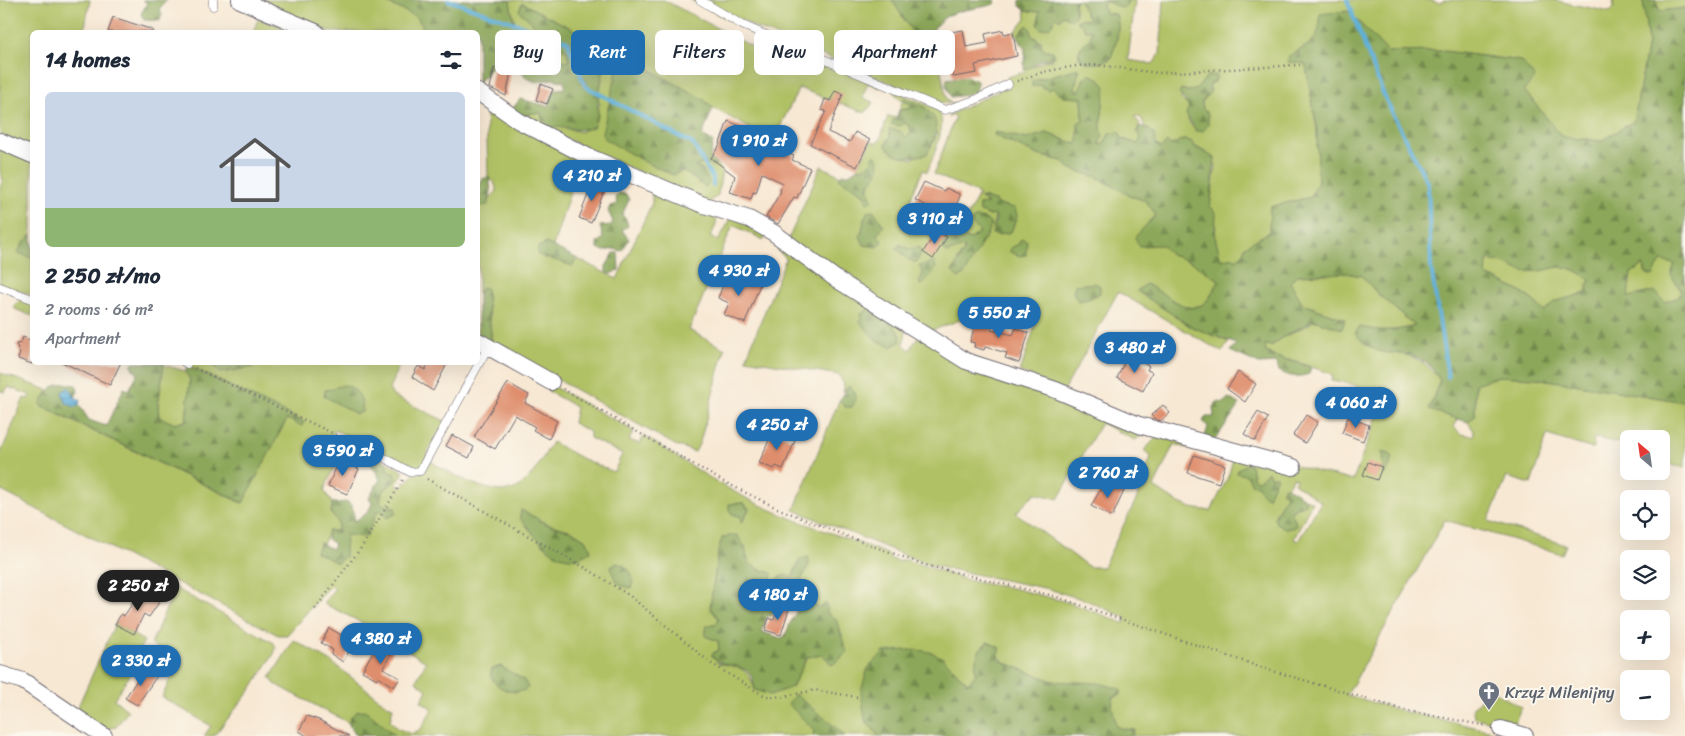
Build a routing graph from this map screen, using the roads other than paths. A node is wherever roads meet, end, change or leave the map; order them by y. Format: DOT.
graph roads {
  1 [pos="240,0"];
  2 [pos="700,0"];
  3 [pos="311,30"];
  4 [pos="1008,84"];
  5 [pos="480,93"];
  6 [pos="0,141"];
  7 [pos="30,154"];
  8 [pos="0,287"];
  9 [pos="30,298"];
  10 [pos="483,344"];
  11 [pos="473,365"];
  12 [pos="551,382"];
  13 [pos="372,451"];
  14 [pos="1292,467"];
  15 [pos="0,674"];
  16 [pos="1501,729"];
  17 [pos="104,736"];
  18 [pos="1524,736"];
  1 -- 3 [label="street"];
  2 -- 4 [label="lane"];
  5 -- 14 [label="street"];
  6 -- 7 [label="street"];
  8 -- 9 [label="lane"];
  10 -- 12 [label="street"];
  11 -- 13 [label="lane"];
  15 -- 17 [label="street"];
  16 -- 18 [label="street"];
}
